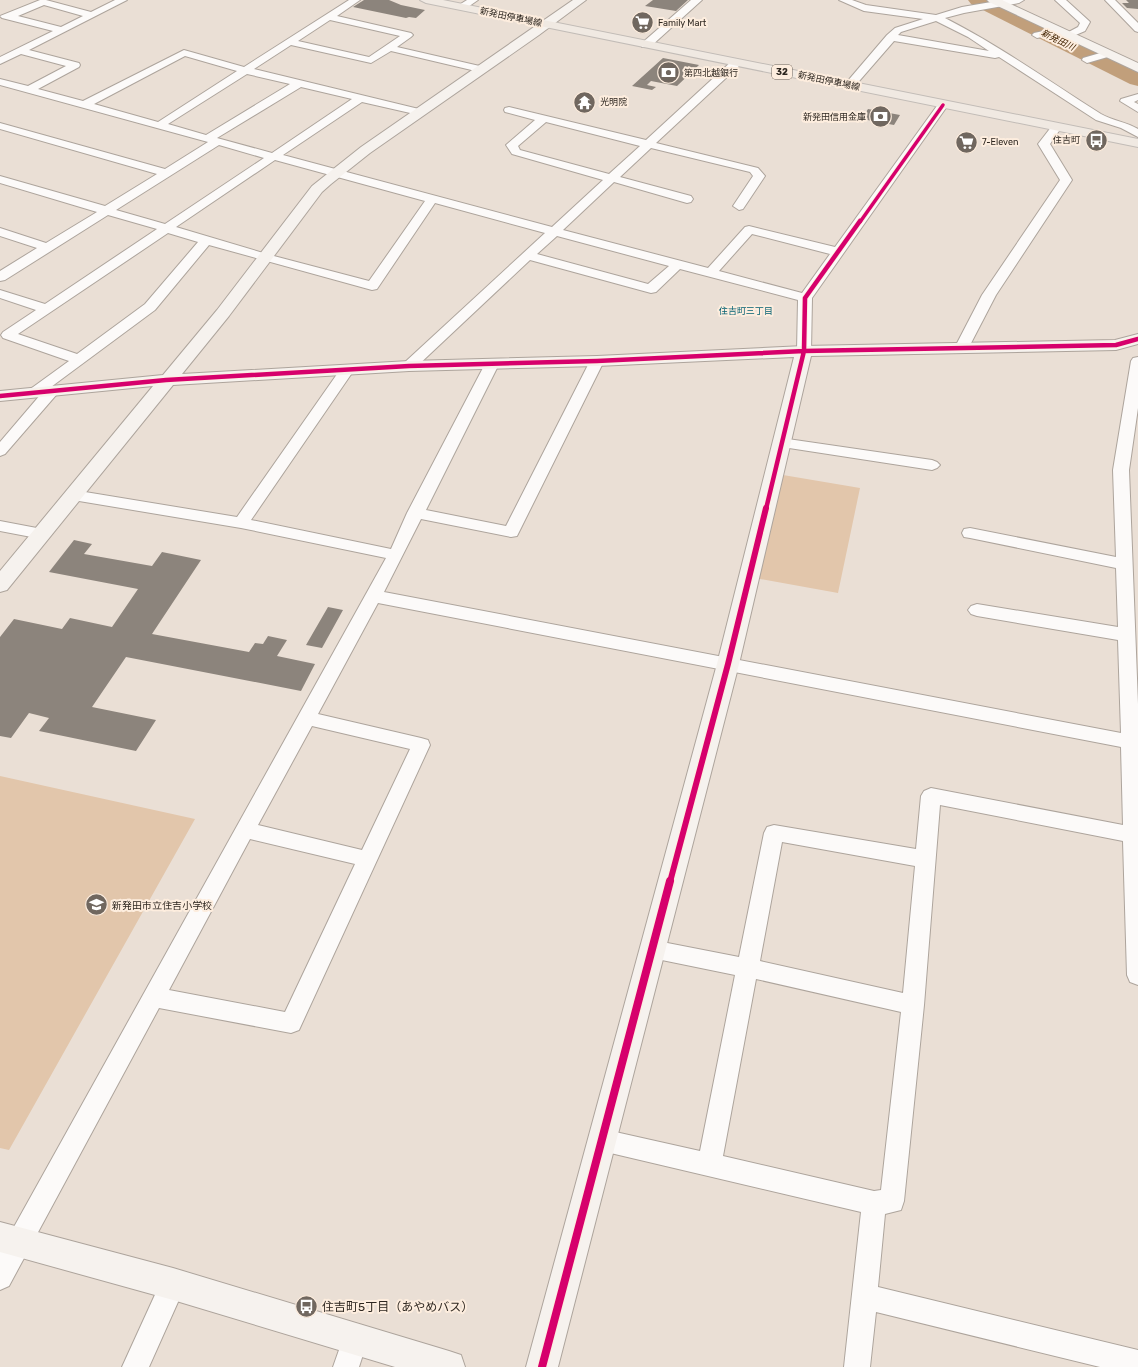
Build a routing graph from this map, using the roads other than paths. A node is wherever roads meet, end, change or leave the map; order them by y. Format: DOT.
graph roads {
  1 [pos="122,0"];
  2 [pos="355,0"];
  3 [pos="426,0"];
  4 [pos="473,0"];
  5 [pos="580,0"];
  6 [pos="697,0"];
  7 [pos="844,0"];
  8 [pos="1019,0"];
  9 [pos="1060,0"];
  10 [pos="1110,0"];
  11 [pos="996,2"];
  12 [pos="462,7"];
  13 [pos="92,15"];
  14 [pos="4,16"];
  15 [pos="328,18"];
  16 [pos="937,18"];
  17 [pos="547,25"];
  18 [pos="1138,29"];
  19 [pos="61,30"];
  20 [pos="1059,33"];
  21 [pos="1037,36"];
  22 [pos="890,37"];
  23 [pos="289,42"];
  24 [pos="646,44"];
  25 [pos="390,48"];
  26 [pos="20,51"];
  27 [pos="1103,55"];
  28 [pos="1004,57"];
  29 [pos="1087,60"];
  30 [pos="0,61"];
  31 [pos="737,62"];
  32 [pos="1138,68"];
  33 [pos="480,69"];
  34 [pos="245,70"];
  35 [pos="0,82"];
  36 [pos="299,82"];
  37 [pos="850,85"];
  38 [pos="29,90"];
  39 [pos="362,97"];
  40 [pos="1138,97"];
  41 [pos="84,105"];
  42 [pos="943,105"];
  43 [pos="1138,109"];
  44 [pos="509,110"];
  45 [pos="419,112"];
  46 [pos="544,118"];
  47 [pos="160,125"];
  48 [pos="0,126"];
  49 [pos="1056,128"];
  50 [pos="1138,134"];
  51 [pos="213,139"];
  52 [pos="649,144"];
  53 [pos="1138,144"];
  54 [pos="274,156"];
  55 [pos="166,173"];
  56 [pos="334,173"];
  57 [pos="613,177"];
  58 [pos="0,179"];
  59 [pos="687,198"];
  60 [pos="432,199"];
  61 [pos="739,206"];
  62 [pos="105,210"];
  63 [pos="166,228"];
  64 [pos="555,231"];
  65 [pos="0,232"];
  66 [pos="206,240"];
  67 [pos="46,247"];
  68 [pos="840,252"];
  69 [pos="528,256"];
  70 [pos="266,258"];
  71 [pos="678,264"];
  72 [pos="711,273"];
  73 [pos="0,276"];
  74 [pos="0,294"];
  75 [pos="805,298"];
  76 [pos="45,309"];
  77 [pos="1138,339"];
  78 [pos="962,347"];
  79 [pos="804,352"];
  80 [pos="78,360"];
  81 [pos="597,361"];
  82 [pos="1138,361"];
  83 [pos="492,364"];
  84 [pos="409,366"];
  85 [pos="347,370"];
  86 [pos="166,380"];
  87 [pos="52,391"];
  88 [pos="34,393"];
  89 [pos="0,396"];
  90 [pos="781,443"];
  91 [pos="0,451"];
  92 [pos="932,465"];
  93 [pos="73,495"];
  94 [pos="415,513"];
  95 [pos="1130,520"];
  96 [pos="241,523"];
  97 [pos="0,526"];
  98 [pos="970,533"];
  99 [pos="42,534"];
  100 [pos="396,555"];
  101 [pos="1125,564"];
  102 [pos="0,585"];
  103 [pos="373,596"];
  104 [pos="977,610"];
  105 [pos="1127,634"];
  106 [pos="728,664"];
  107 [pos="306,718"];
  108 [pos="1134,742"];
  109 [pos="245,830"];
  110 [pos="1135,841"];
  111 [pos="367,859"];
  112 [pos="925,859"];
  113 [pos="652,949"];
  114 [pos="749,968"];
  115 [pos="1138,974"];
  116 [pos="154,996"];
  117 [pos="914,1005"];
  118 [pos="602,1140"];
  119 [pos="709,1165"];
  120 [pos="874,1203"];
  121 [pos="10,1239"];
  122 [pos="0,1277"];
  123 [pos="173,1284"];
  124 [pos="864,1296"];
  125 [pos="355,1338"];
  126 [pos="1138,1363"];
  127 [pos="136,1367"];
  128 [pos="346,1367"];
  129 [pos="449,1367"];
  130 [pos="542,1367"];
  131 [pos="856,1367"];
  1 -- 13 [label="street"];
  2 -- 15 [label="street"];
  3 -- 12 [label="main road, 新発田停車場線 / 32"];
  4 -- 12 [label="street"];
  5 -- 17 [label="street"];
  6 -- 24 [label="street"];
  7 -- 16 [label="street"];
  8 -- 11 [label="street"];
  9 -- 20 [label="street"];
  10 -- 18 [label="street"];
  11 -- 16 [label="street"];
  11 -- 20 [label="street"];
  12 -- 17 [label="main road, 新発田停車場線 / 32"];
  13 -- 14 [label="street"];
  13 -- 19 [label="street"];
  14 -- 19 [label="street"];
  15 -- 23 [label="street"];
  15 -- 25 [label="street"];
  16 -- 22 [label="street"];
  16 -- 28 [label="street"];
  17 -- 24 [label="main road, 新発田停車場線 / 32"];
  17 -- 33 [label="street"];
  19 -- 26 [label="street"];
  20 -- 21 [label="street"];
  20 -- 27 [label="street"];
  22 -- 28 [label="street"];
  22 -- 37 [label="street"];
  23 -- 25 [label="street"];
  23 -- 34 [label="street"];
  24 -- 31 [label="main road, 新発田停車場線 / 32"];
  25 -- 33 [label="street"];
  26 -- 30 [label="street"];
  26 -- 38 [label="street"];
  27 -- 29 [label="street"];
  27 -- 32 [label="street"];
  28 -- 50 [label="street"];
  31 -- 37 [label="main road, 新発田停車場線 / 32"];
  31 -- 52 [label="street"];
  33 -- 45 [label="street"];
  34 -- 36 [label="street"];
  34 -- 41 [label="street"];
  34 -- 47 [label="street"];
  35 -- 38 [label="street"];
  36 -- 39 [label="street"];
  36 -- 51 [label="street"];
  37 -- 42 [label="main road, 新発田停車場線 / 32"];
  38 -- 41 [label="street"];
  39 -- 45 [label="street"];
  39 -- 54 [label="street"];
  40 -- 43 [label="street"];
  41 -- 47 [label="street"];
  42 -- 49 [label="main road, 新発田停車場線 / 32"];
  42 -- 68 [label="street"];
  44 -- 46 [label="street"];
  45 -- 56 [label="street"];
  46 -- 52 [label="street"];
  46 -- 57 [label="street"];
  47 -- 51 [label="street"];
  48 -- 55 [label="street"];
  49 -- 53 [label="main road, 新発田停車場線 / 32"];
  49 -- 78 [label="street"];
  51 -- 54 [label="street"];
  51 -- 55 [label="street"];
  52 -- 57 [label="street"];
  52 -- 61 [label="street"];
  54 -- 56 [label="street"];
  54 -- 63 [label="street"];
  55 -- 62 [label="street"];
  56 -- 60 [label="street"];
  56 -- 70 [label="street"];
  57 -- 59 [label="street"];
  57 -- 64 [label="street"];
  58 -- 62 [label="street"];
  60 -- 64 [label="street"];
  60 -- 70 [label="street"];
  62 -- 63 [label="street"];
  62 -- 67 [label="street"];
  63 -- 66 [label="street"];
  63 -- 76 [label="street"];
  64 -- 69 [label="street"];
  64 -- 71 [label="street"];
  65 -- 67 [label="street"];
  66 -- 70 [label="street"];
  66 -- 80 [label="street"];
  67 -- 73 [label="street"];
  68 -- 72 [label="street"];
  68 -- 75 [label="street"];
  69 -- 71 [label="street"];
  69 -- 84 [label="street"];
  70 -- 86 [label="street"];
  71 -- 72 [label="street"];
  72 -- 75 [label="street"];
  74 -- 76 [label="street"];
  75 -- 79 [label="street"];
  76 -- 80 [label="street"];
  77 -- 78 [label="street"];
  78 -- 79 [label="street"];
  79 -- 81 [label="street"];
  79 -- 90 [label="street"];
  80 -- 88 [label="street"];
  81 -- 83 [label="street"];
  81 -- 94 [label="street"];
  82 -- 95 [label="street"];
  83 -- 84 [label="street"];
  83 -- 94 [label="street"];
  84 -- 85 [label="street"];
  85 -- 86 [label="street"];
  85 -- 96 [label="street"];
  86 -- 87 [label="street"];
  86 -- 93 [label="street"];
  87 -- 88 [label="street"];
  87 -- 91 [label="street"];
  88 -- 89 [label="street"];
  90 -- 92 [label="street"];
  90 -- 106 [label="street"];
  93 -- 96 [label="street"];
  93 -- 99 [label="street"];
  94 -- 100 [label="street"];
  95 -- 101 [label="street"];
  96 -- 100 [label="street"];
  97 -- 99 [label="street"];
  98 -- 101 [label="street"];
  99 -- 102 [label="street"];
  100 -- 103 [label="street"];
  101 -- 105 [label="street"];
  103 -- 106 [label="street"];
  103 -- 107 [label="street"];
  104 -- 105 [label="street"];
  105 -- 108 [label="street"];
  106 -- 108 [label="street"];
  106 -- 113 [label="street"];
  107 -- 109 [label="street"];
  107 -- 111 [label="street"];
  108 -- 110 [label="street"];
  109 -- 111 [label="street"];
  109 -- 116 [label="street"];
  110 -- 112 [label="street"];
  110 -- 115 [label="street"];
  111 -- 116 [label="street"];
  112 -- 114 [label="street"];
  112 -- 117 [label="street"];
  113 -- 114 [label="street"];
  113 -- 118 [label="street"];
  114 -- 117 [label="street"];
  114 -- 119 [label="street"];
  116 -- 121 [label="street"];
  117 -- 120 [label="street"];
  118 -- 119 [label="street"];
  118 -- 130 [label="street"];
  119 -- 120 [label="street"];
  120 -- 124 [label="street"];
  121 -- 122 [label="street"];
  121 -- 123 [label="street"];
  123 -- 125 [label="street"];
  123 -- 127 [label="street"];
  124 -- 126 [label="street"];
  124 -- 131 [label="street"];
  125 -- 128 [label="street"];
  125 -- 129 [label="street"];
}
